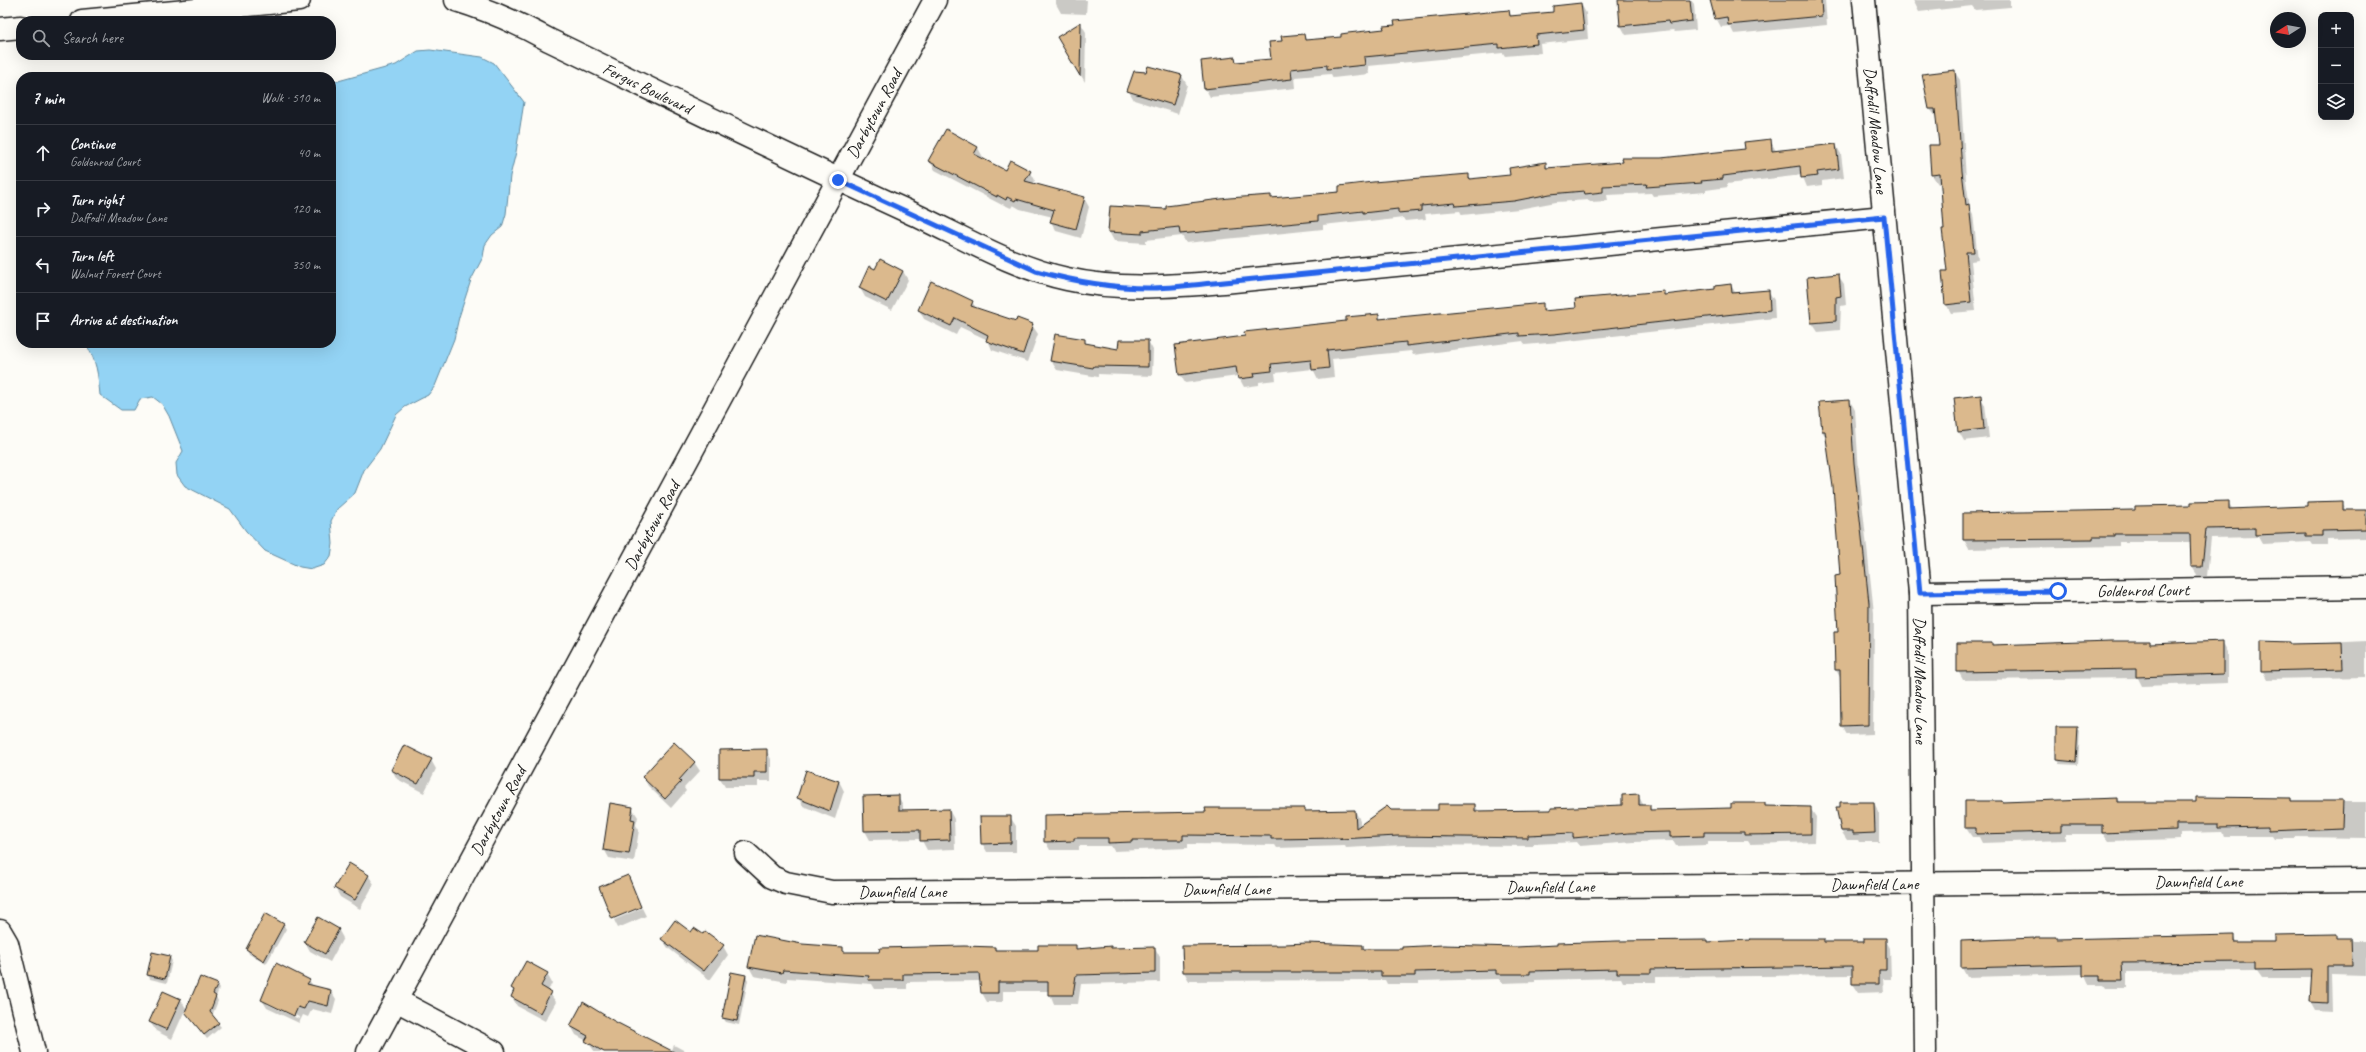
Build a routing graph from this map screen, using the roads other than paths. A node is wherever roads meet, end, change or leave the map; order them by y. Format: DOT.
graph roads {
  1 [pos="299,0"];
  2 [pos="456,0"];
  3 [pos="935,0"];
  4 [pos="1864,0"];
  5 [pos="134,16"];
  6 [pos="16,27"];
  7 [pos="0,29"];
  8 [pos="838,180"];
  9 [pos="1884,217"];
  10 [pos="2366,587"];
  11 [pos="1920,593"];
  12 [pos="746,853"];
  13 [pos="2366,880"];
  14 [pos="1923,883"];
  15 [pos="0,931"];
  16 [pos="396,1000"];
  17 [pos="34,1052"];
  18 [pos="368,1052"];
  19 [pos="494,1052"];
  20 [pos="1924,1052"];
  1 -- 5 [label="street"];
  2 -- 8 [label="street, Fergus Boulevard"];
  3 -- 8 [label="street, Darbytown Road"];
  4 -- 9 [label="street, Daffodil Meadow Lane"];
  6 -- 7 [label="street"];
  8 -- 9 [label="street, Fergus Boulevard"];
  8 -- 16 [label="street, Darbytown Road"];
  9 -- 11 [label="street, Daffodil Meadow Lane"];
  10 -- 11 [label="street, Goldenrod Court"];
  11 -- 14 [label="street, Daffodil Meadow Lane"];
  12 -- 14 [label="street, Dawnfield Lane"];
  13 -- 14 [label="street, Dawnfield Lane"];
  14 -- 20 [label="street, Daffodil Meadow Lane"];
  15 -- 17 [label="street"];
  16 -- 18 [label="street, Darbytown Road"];
  16 -- 19 [label="street"];
}
